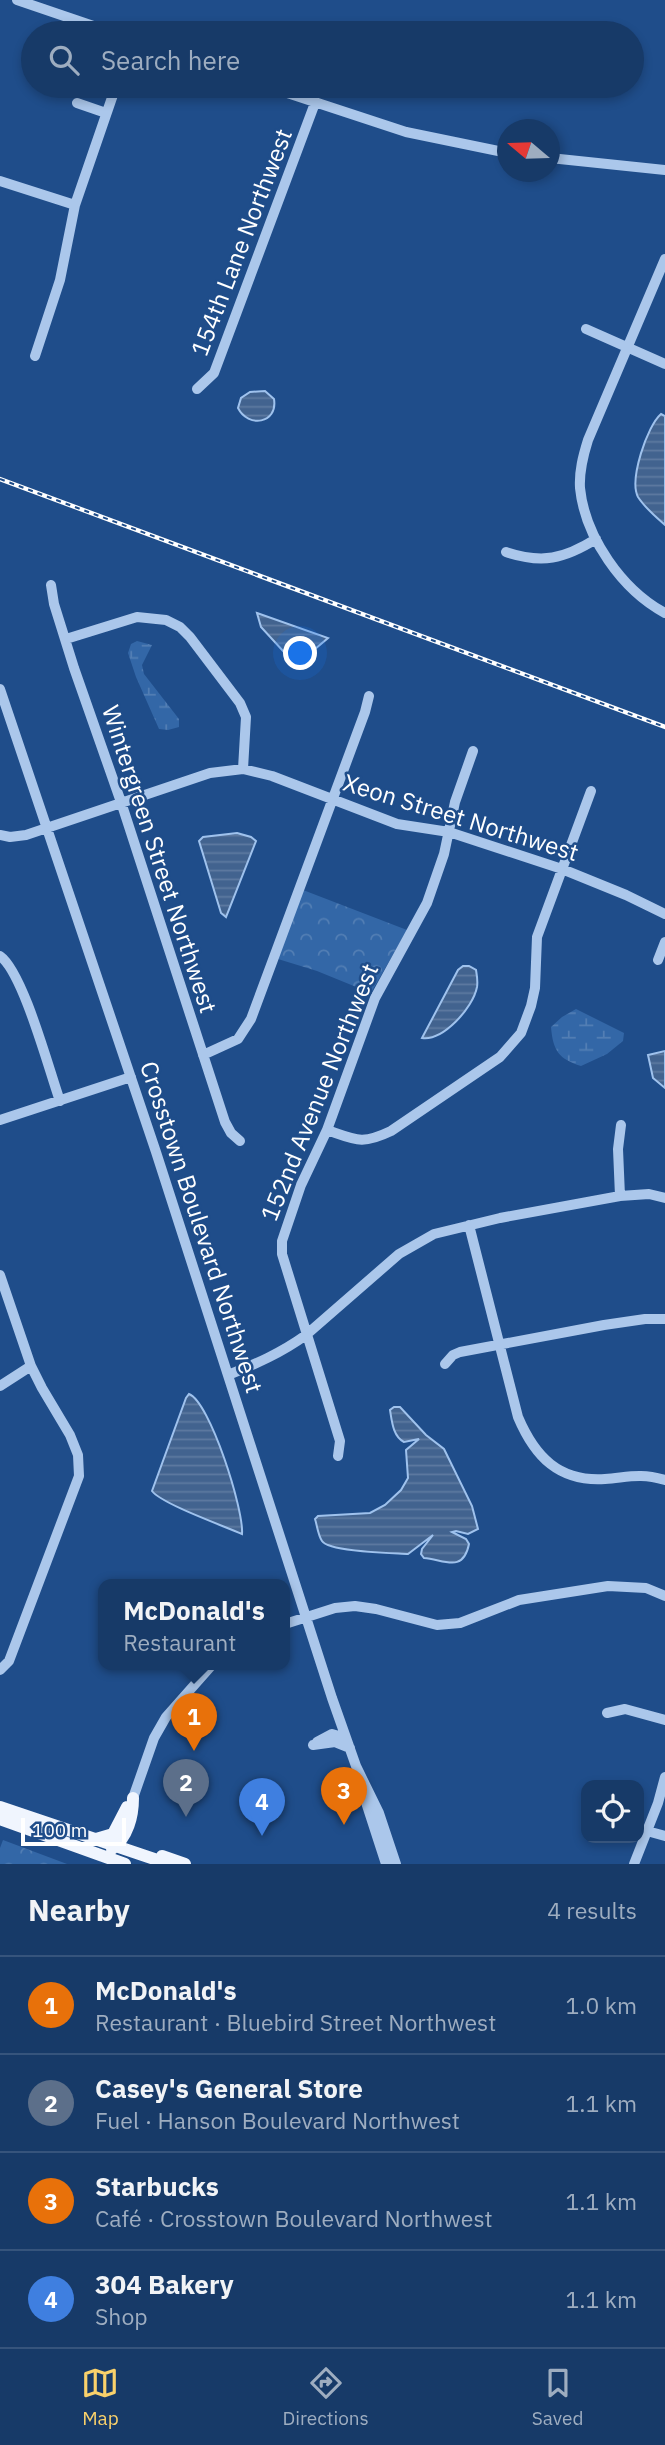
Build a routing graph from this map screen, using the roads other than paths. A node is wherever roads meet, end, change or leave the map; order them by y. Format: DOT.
graph roads {
  1 [pos="17,0"];
  2 [pos="79,21"];
  3 [pos="112,98"];
  4 [pos="301,98"];
  5 [pos="76,103"];
  6 [pos="315,103"];
  7 [pos="106,113"];
  8 [pos="497,151"];
  9 [pos="560,159"];
  10 [pos="665,170"];
  11 [pos="0,181"];
  12 [pos="75,205"];
  13 [pos="665,259"];
  14 [pos="586,329"];
  15 [pos="628,347"];
  16 [pos="35,356"];
  17 [pos="665,364"];
  18 [pos="197,389"];
  19 [pos="596,539"];
  20 [pos="506,552"];
  21 [pos="51,585"];
  22 [pos="665,613"];
  23 [pos="66,639"];
  24 [pos="0,689"];
  25 [pos="369,696"];
  26 [pos="473,751"];
  27 [pos="243,769"];
  28 [pos="591,791"];
  29 [pos="333,799"];
  30 [pos="121,802"];
  31 [pos="46,828"];
  32 [pos="449,832"];
  33 [pos="0,835"];
  34 [pos="562,869"];
  35 [pos="665,914"];
  36 [pos="665,942"];
  37 [pos="0,956"];
  38 [pos="658,960"];
  39 [pos="203,1055"];
  40 [pos="131,1077"];
  41 [pos="60,1101"];
  42 [pos="0,1121"];
  43 [pos="621,1125"];
  44 [pos="327,1130"];
  45 [pos="240,1141"];
  46 [pos="620,1196"];
  47 [pos="665,1198"];
  48 [pos="469,1224"];
  49 [pos="0,1275"];
  50 [pos="665,1319"];
  51 [pos="306,1335"];
  52 [pos="500,1344"];
  53 [pos="445,1364"];
  54 [pos="31,1366"];
  55 [pos="228,1376"];
  56 [pos="0,1386"];
  57 [pos="338,1456"];
  58 [pos="665,1480"];
  59 [pos="665,1595"];
  60 [pos="307,1617"];
  61 [pos="290,1622"];
  62 [pos="0,1670"];
  63 [pos="208,1670"];
  64 [pos="607,1713"];
  65 [pos="665,1720"];
  66 [pos="665,1777"];
  67 [pos="361,1779"];
  68 [pos="133,1798"];
  69 [pos="0,1807"];
  70 [pos="0,1819"];
  71 [pos="647,1831"];
  72 [pos="125,1833"];
  73 [pos="665,1836"];
  74 [pos="96,1839"];
  75 [pos="65,1841"];
  76 [pos="109,1858"];
  77 [pos="125,1864"];
  78 [pos="152,1864"];
  79 [pos="169,1864"];
  80 [pos="185,1864"];
  81 [pos="386,1864"];
  82 [pos="396,1864"];
  83 [pos="634,1864"];
  1 -- 2 [label="street"];
  3 -- 7 [label="street"];
  4 -- 6 [label="street"];
  5 -- 7 [label="street"];
  6 -- 8 [label="street"];
  6 -- 18 [label="street, 154th Lane Northwest"];
  7 -- 12 [label="street"];
  9 -- 10 [label="street"];
  11 -- 12 [label="street"];
  12 -- 16 [label="street"];
  13 -- 15 [label="street"];
  14 -- 15 [label="street"];
  15 -- 17 [label="street"];
  15 -- 19 [label="street"];
  19 -- 20 [label="street"];
  19 -- 22 [label="street"];
  21 -- 23 [label="street, Wintergreen Street Northwest"];
  23 -- 27 [label="street"];
  23 -- 30 [label="street, Wintergreen Street Northwest"];
  24 -- 31 [label="street, Crosstown Boulevard Northwest"];
  25 -- 29 [label="street"];
  26 -- 32 [label="street, 152nd Avenue Northwest"];
  27 -- 29 [label="street, Xeon Street Northwest"];
  27 -- 30 [label="street, Xeon Street Northwest"];
  28 -- 34 [label="street"];
  29 -- 32 [label="street, Xeon Street Northwest"];
  29 -- 39 [label="street"];
  30 -- 31 [label="street, Xeon Street Northwest"];
  30 -- 39 [label="street, Wintergreen Street Northwest"];
  31 -- 33 [label="street, Xeon Street Northwest"];
  31 -- 40 [label="street, Crosstown Boulevard Northwest"];
  32 -- 34 [label="street, Xeon Street Northwest"];
  32 -- 44 [label="street, 152nd Avenue Northwest"];
  34 -- 35 [label="street, Xeon Street Northwest"];
  34 -- 44 [label="street"];
  36 -- 38 [label="street"];
  37 -- 41 [label="street"];
  39 -- 45 [label="street, Wintergreen Street Northwest"];
  40 -- 41 [label="street"];
  40 -- 55 [label="street, Crosstown Boulevard Northwest"];
  41 -- 42 [label="street"];
  43 -- 46 [label="street"];
  44 -- 51 [label="street, 152nd Avenue Northwest"];
  46 -- 47 [label="street"];
  46 -- 48 [label="street"];
  48 -- 51 [label="street"];
  48 -- 52 [label="street"];
  49 -- 54 [label="street"];
  50 -- 52 [label="street"];
  51 -- 55 [label="street"];
  51 -- 57 [label="street, 152nd Avenue Northwest"];
  52 -- 53 [label="street"];
  52 -- 58 [label="street"];
  54 -- 56 [label="street"];
  54 -- 62 [label="street"];
  55 -- 60 [label="street, Crosstown Boulevard Northwest"];
  59 -- 60 [label="street"];
  60 -- 61 [label="street"];
  60 -- 67 [label="street, Crosstown Boulevard Northwest"];
  63 -- 68 [label="street"];
  64 -- 65 [label="street"];
  66 -- 71 [label="street"];
  67 -- 81 [label="street, Crosstown Boulevard Northwest"];
  67 -- 82 [label="street, Crosstown Boulevard Northwest"];
  68 -- 72 [label="main road"];
  68 -- 74 [label="main road"];
  69 -- 74 [label="main road"];
  70 -- 75 [label="main road"];
  71 -- 73 [label="street"];
  71 -- 83 [label="street"];
  72 -- 76 [label="main road"];
  72 -- 80 [label="main road"];
  74 -- 76 [label="main road"];
  75 -- 76 [label="main road"];
  75 -- 76 [label="main road"];
  76 -- 77 [label="main road"];
  76 -- 78 [label="main road"];
  76 -- 79 [label="main road"];
}
